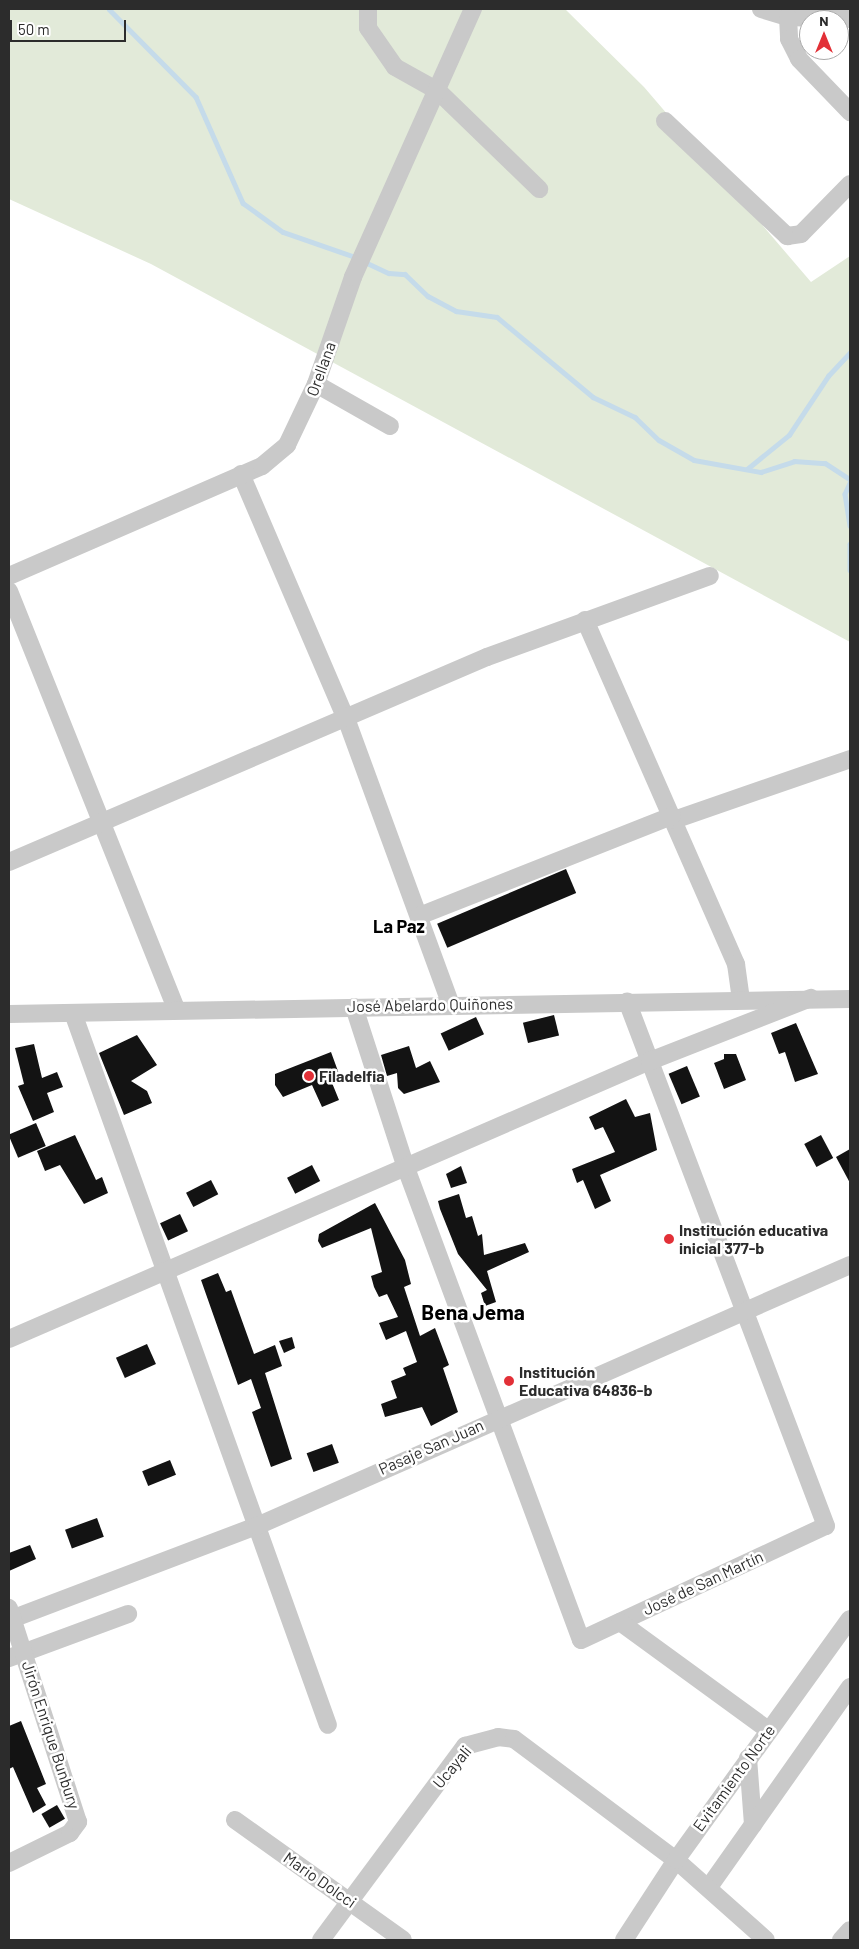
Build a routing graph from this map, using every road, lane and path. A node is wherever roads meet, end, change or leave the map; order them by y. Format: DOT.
graph roads {
  1 [pos="368,9"];
  2 [pos="473,9"];
  3 [pos="761,9"];
  4 [pos="788,17"];
  5 [pos="850,19"];
  6 [pos="438,91"];
  7 [pos="850,112"];
  8 [pos="665,121"];
  9 [pos="850,184"];
  10 [pos="538,189"];
  11 [pos="316,384"];
  12 [pos="390,426"];
  13 [pos="241,474"];
  14 [pos="9,576"];
  15 [pos="710,576"];
  16 [pos="9,592"];
  17 [pos="585,620"];
  18 [pos="347,720"];
  19 [pos="850,759"];
  20 [pos="673,818"];
  21 [pos="103,822"];
  22 [pos="9,862"];
  23 [pos="419,916"];
  24 [pos="811,998"];
  25 [pos="741,999"];
  26 [pos="850,999"];
  27 [pos="627,1001"];
  28 [pos="452,1005"];
  29 [pos="354,1007"];
  30 [pos="177,1010"];
  31 [pos="72,1013"];
  32 [pos="9,1014"];
  33 [pos="650,1061"];
  34 [pos="406,1168"];
  35 [pos="850,1265"];
  36 [pos="164,1274"];
  37 [pos="743,1308"];
  38 [pos="9,1339"];
  39 [pos="500,1416"];
  40 [pos="257,1526"];
  41 [pos="128,1614"];
  42 [pos="10,1615"];
  43 [pos="850,1619"];
  44 [pos="620,1622"];
  45 [pos="16,1655"];
  46 [pos="850,1687"];
  47 [pos="328,1726"];
  48 [pos="768,1730"];
  49 [pos="748,1758"];
  50 [pos="235,1820"];
  51 [pos="753,1825"];
  52 [pos="676,1860"];
  53 [pos="9,1863"];
  54 [pos="709,1887"];
  55 [pos="349,1900"];
  56 [pos="850,1930"];
  57 [pos="321,1940"];
  58 [pos="404,1940"];
  59 [pos="624,1940"];
  60 [pos="766,1940"];
  61 [pos="840,1940"];
  1 -- 6 [label="street"];
  2 -- 6 [label="street, Orellana"];
  3 -- 4 [label="street"];
  4 -- 5 [label="street"];
  4 -- 7 [label="street"];
  6 -- 10 [label="street"];
  6 -- 11 [label="street, Orellana"];
  8 -- 9 [label="street"];
  11 -- 12 [label="street"];
  11 -- 13 [label="street, Orellana"];
  13 -- 14 [label="street, Orellana"];
  13 -- 18 [label="street"];
  15 -- 17 [label="street"];
  16 -- 21 [label="street"];
  17 -- 18 [label="street"];
  17 -- 20 [label="street"];
  18 -- 21 [label="street"];
  18 -- 23 [label="street"];
  19 -- 20 [label="street"];
  20 -- 23 [label="street"];
  20 -- 25 [label="street"];
  21 -- 22 [label="street"];
  21 -- 30 [label="street"];
  23 -- 28 [label="street"];
  24 -- 25 [label="street, José Abelardo Quiñones"];
  24 -- 26 [label="street, José Abelardo Quiñones"];
  24 -- 33 [label="street"];
  25 -- 27 [label="street, José Abelardo Quiñones"];
  27 -- 28 [label="street, José Abelardo Quiñones"];
  27 -- 33 [label="street"];
  28 -- 29 [label="street, José Abelardo Quiñones"];
  29 -- 30 [label="street, José Abelardo Quiñones"];
  29 -- 34 [label="street"];
  30 -- 31 [label="street, José Abelardo Quiñones"];
  31 -- 32 [label="street, José Abelardo Quiñones"];
  31 -- 36 [label="street"];
  33 -- 34 [label="street"];
  33 -- 37 [label="street"];
  34 -- 36 [label="street"];
  34 -- 39 [label="street"];
  35 -- 37 [label="street, Pasaje San Juan"];
  36 -- 38 [label="street"];
  36 -- 40 [label="street"];
  37 -- 39 [label="street, Pasaje San Juan"];
  37 -- 44 [label="street, José de San Martín"];
  39 -- 40 [label="street, Pasaje San Juan"];
  39 -- 44 [label="street, José de San Martín"];
  40 -- 42 [label="street, Pasaje San Juan"];
  40 -- 47 [label="street"];
  41 -- 45 [label="street"];
  42 -- 45 [label="street, Jirón Enrique Bunbury"];
  43 -- 48 [label="street, Evitamiento Norte"];
  44 -- 48 [label="street"];
  45 -- 53 [label="street, Jirón Enrique Bunbury"];
  46 -- 51 [label="street"];
  48 -- 49 [label="street, Evitamiento Norte"];
  49 -- 51 [label="street"];
  49 -- 52 [label="street, Evitamiento Norte"];
  50 -- 55 [label="street, Mario Dolcci"];
  51 -- 54 [label="street"];
  52 -- 54 [label="street, Ucayali"];
  52 -- 55 [label="street, Ucayali"];
  52 -- 59 [label="street, Evitamiento Norte"];
  54 -- 60 [label="street, Ucayali"];
  55 -- 57 [label="street, Ucayali"];
  55 -- 58 [label="street, Mario Dolcci"];
  56 -- 61 [label="street"];
}
